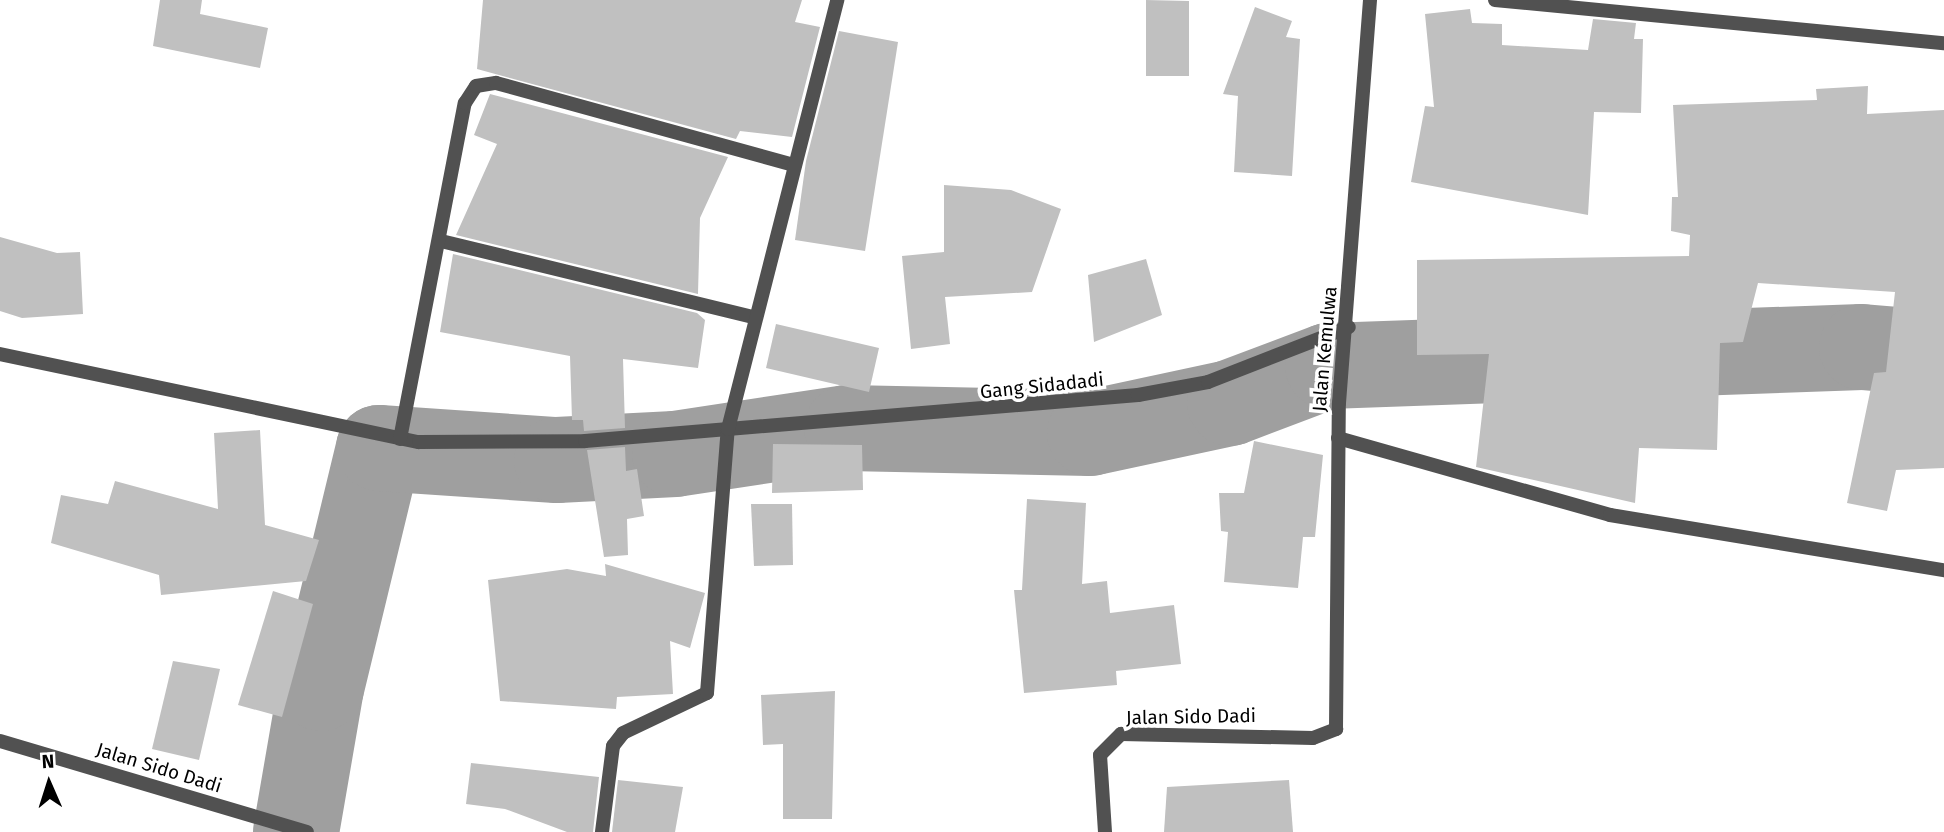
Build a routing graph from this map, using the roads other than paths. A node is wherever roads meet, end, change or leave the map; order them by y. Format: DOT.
graph roads {
  1 [pos="837,0"];
  2 [pos="1370,0"];
  3 [pos="1495,0"];
  4 [pos="1651,7"];
  5 [pos="1944,43"];
  6 [pos="791,164"];
  7 [pos="441,241"];
  8 [pos="753,317"];
  9 [pos="1349,327"];
  10 [pos="0,354"];
  11 [pos="1338,438"];
  12 [pos="400,439"];
  13 [pos="728,442"];
  14 [pos="1944,570"];
  15 [pos="1341,701"];
  16 [pos="0,741"];
  17 [pos="307,832"];
  18 [pos="602,832"];
  19 [pos="1105,832"];
  1 -- 6 [label="street"];
  2 -- 9 [label="street, Jalan Kemulwa"];
  3 -- 4 [label="street"];
  4 -- 5 [label="street"];
  6 -- 7 [label="street"];
  6 -- 8 [label="street"];
  7 -- 8 [label="street"];
  7 -- 12 [label="street"];
  8 -- 13 [label="street"];
  9 -- 11 [label="street, Jalan Kemulwa"];
  9 -- 13 [label="street, Gang Sidadadi"];
  10 -- 12 [label="street, Gang Sidadadi"];
  11 -- 14 [label="street"];
  11 -- 15 [label="street, Jalan Kemulwa"];
  12 -- 13 [label="street, Gang Sidadadi"];
  13 -- 18 [label="street"];
  15 -- 19 [label="street, Jalan Sido Dadi"];
  16 -- 17 [label="street, Jalan Sido Dadi"];
}
